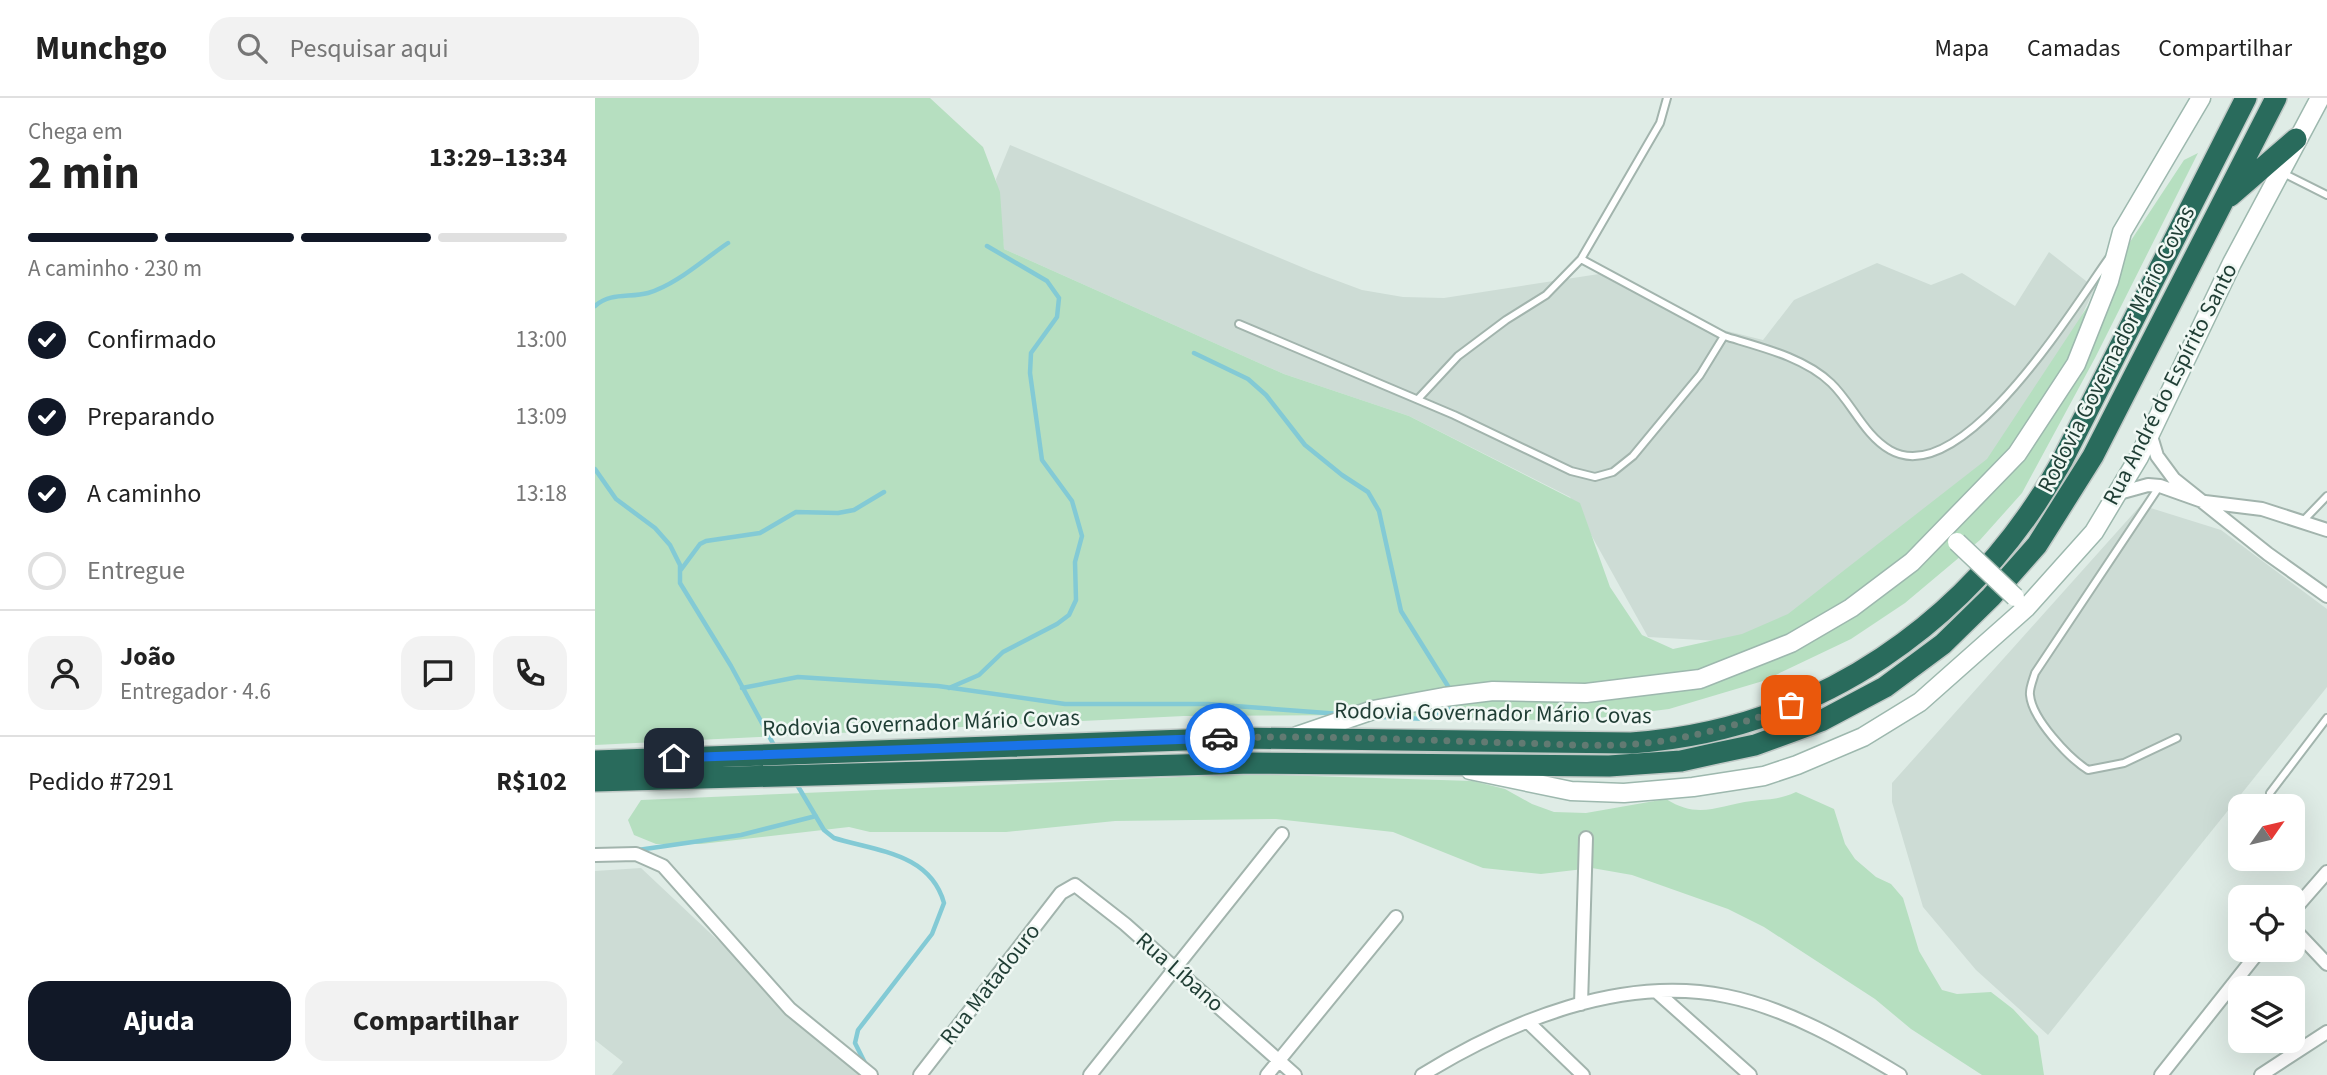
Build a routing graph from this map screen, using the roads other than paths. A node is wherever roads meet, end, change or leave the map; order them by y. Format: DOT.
graph roads {
  1 [pos="1667,98"];
  2 [pos="2200,98"];
  3 [pos="2246,98"];
  4 [pos="2276,98"];
  5 [pos="2320,98"];
  6 [pos="2296,139"];
  7 [pos="2280,172"];
  8 [pos="2327,195"];
  9 [pos="2221,204"];
  10 [pos="2116,248"];
  11 [pos="1581,258"];
  12 [pos="1239,324"];
  13 [pos="1724,336"];
  14 [pos="1419,400"];
  15 [pos="2150,433"];
  16 [pos="2160,485"];
  17 [pos="2119,492"];
  18 [pos="2327,496"];
  19 [pos="2205,502"];
  20 [pos="2301,523"];
  21 [pos="2327,530"];
  22 [pos="1951,536"];
  23 [pos="2327,596"];
  24 [pos="2020,603"];
  25 [pos="2327,718"];
  26 [pos="1292,737"];
  27 [pos="2177,738"];
  28 [pos="595,761"];
  29 [pos="1441,763"];
  30 [pos="595,781"];
  31 [pos="2270,793"];
  32 [pos="1282,834"];
  33 [pos="1586,838"];
  34 [pos="595,855"];
  35 [pos="2327,872"];
  36 [pos="1061,893"];
  37 [pos="2305,897"];
  38 [pos="1396,917"];
  39 [pos="2305,941"];
  40 [pos="2250,962"];
  41 [pos="2327,964"];
  42 [pos="1176,968"];
  43 [pos="1658,993"];
  44 [pos="1581,1004"];
  45 [pos="1528,1022"];
  46 [pos="2327,1032"];
  47 [pos="1279,1059"];
  48 [pos="1896,1074"];
  49 [pos="871,1075"];
  50 [pos="920,1075"];
  51 [pos="1090,1075"];
  52 [pos="1267,1075"];
  53 [pos="1295,1075"];
  54 [pos="1422,1075"];
  55 [pos="1583,1075"];
  56 [pos="1750,1075"];
  57 [pos="2161,1075"];
  58 [pos="2261,1075"];
  1 -- 11 [label="lane"];
  2 -- 10 [label="street, Rodovia Governador Mário Covas"];
  3 -- 26 [label="highway, Rodovia Governador Mário Covas"];
  4 -- 9 [label="highway, Rodovia Governador Mário Covas"];
  5 -- 6 [label="street, Rua André do Espírito Santo"];
  6 -- 7 [label="street, Rua André do Espírito Santo"];
  6 -- 9 [label="highway"];
  7 -- 8 [label="lane"];
  7 -- 15 [label="street, Rua André do Espírito Santo"];
  9 -- 29 [label="highway, Rodovia Governador Mário Covas"];
  10 -- 13 [label="lane"];
  10 -- 22 [label="street, Rodovia Governador Mário Covas"];
  11 -- 13 [label="lane"];
  11 -- 14 [label="lane"];
  12 -- 14 [label="lane"];
  13 -- 14 [label="lane"];
  15 -- 17 [label="street, Rua André do Espírito Santo"];
  15 -- 19 [label="street"];
  16 -- 17 [label="street"];
  16 -- 19 [label="street"];
  16 -- 27 [label="lane"];
  17 -- 24 [label="street, Rua André do Espírito Santo"];
  18 -- 20 [label="lane"];
  19 -- 20 [label="street"];
  19 -- 23 [label="street"];
  20 -- 21 [label="street"];
  22 -- 24 [label="street, bridge"];
  22 -- 26 [label="street, Rodovia Governador Mário Covas"];
  24 -- 29 [label="street, Rua André do Espírito Santo"];
  25 -- 31 [label="lane"];
  26 -- 28 [label="highway, Rodovia Governador Mário Covas"];
  29 -- 30 [label="highway, Rodovia Governador Mário Covas"];
  32 -- 42 [label="street"];
  33 -- 44 [label="street"];
  34 -- 49 [label="street"];
  35 -- 37 [label="street"];
  36 -- 42 [label="street, Rua Líbano"];
  36 -- 50 [label="street, Rua Matadouro"];
  38 -- 47 [label="street"];
  39 -- 41 [label="street"];
  40 -- 57 [label="street"];
  42 -- 47 [label="street, Rua Líbano"];
  42 -- 51 [label="street"];
  43 -- 44 [label="street"];
  43 -- 48 [label="street"];
  43 -- 56 [label="street"];
  44 -- 45 [label="street"];
  45 -- 54 [label="street"];
  45 -- 55 [label="street"];
  46 -- 58 [label="street"];
  47 -- 52 [label="street"];
  47 -- 53 [label="street, Rua Líbano"];
}
